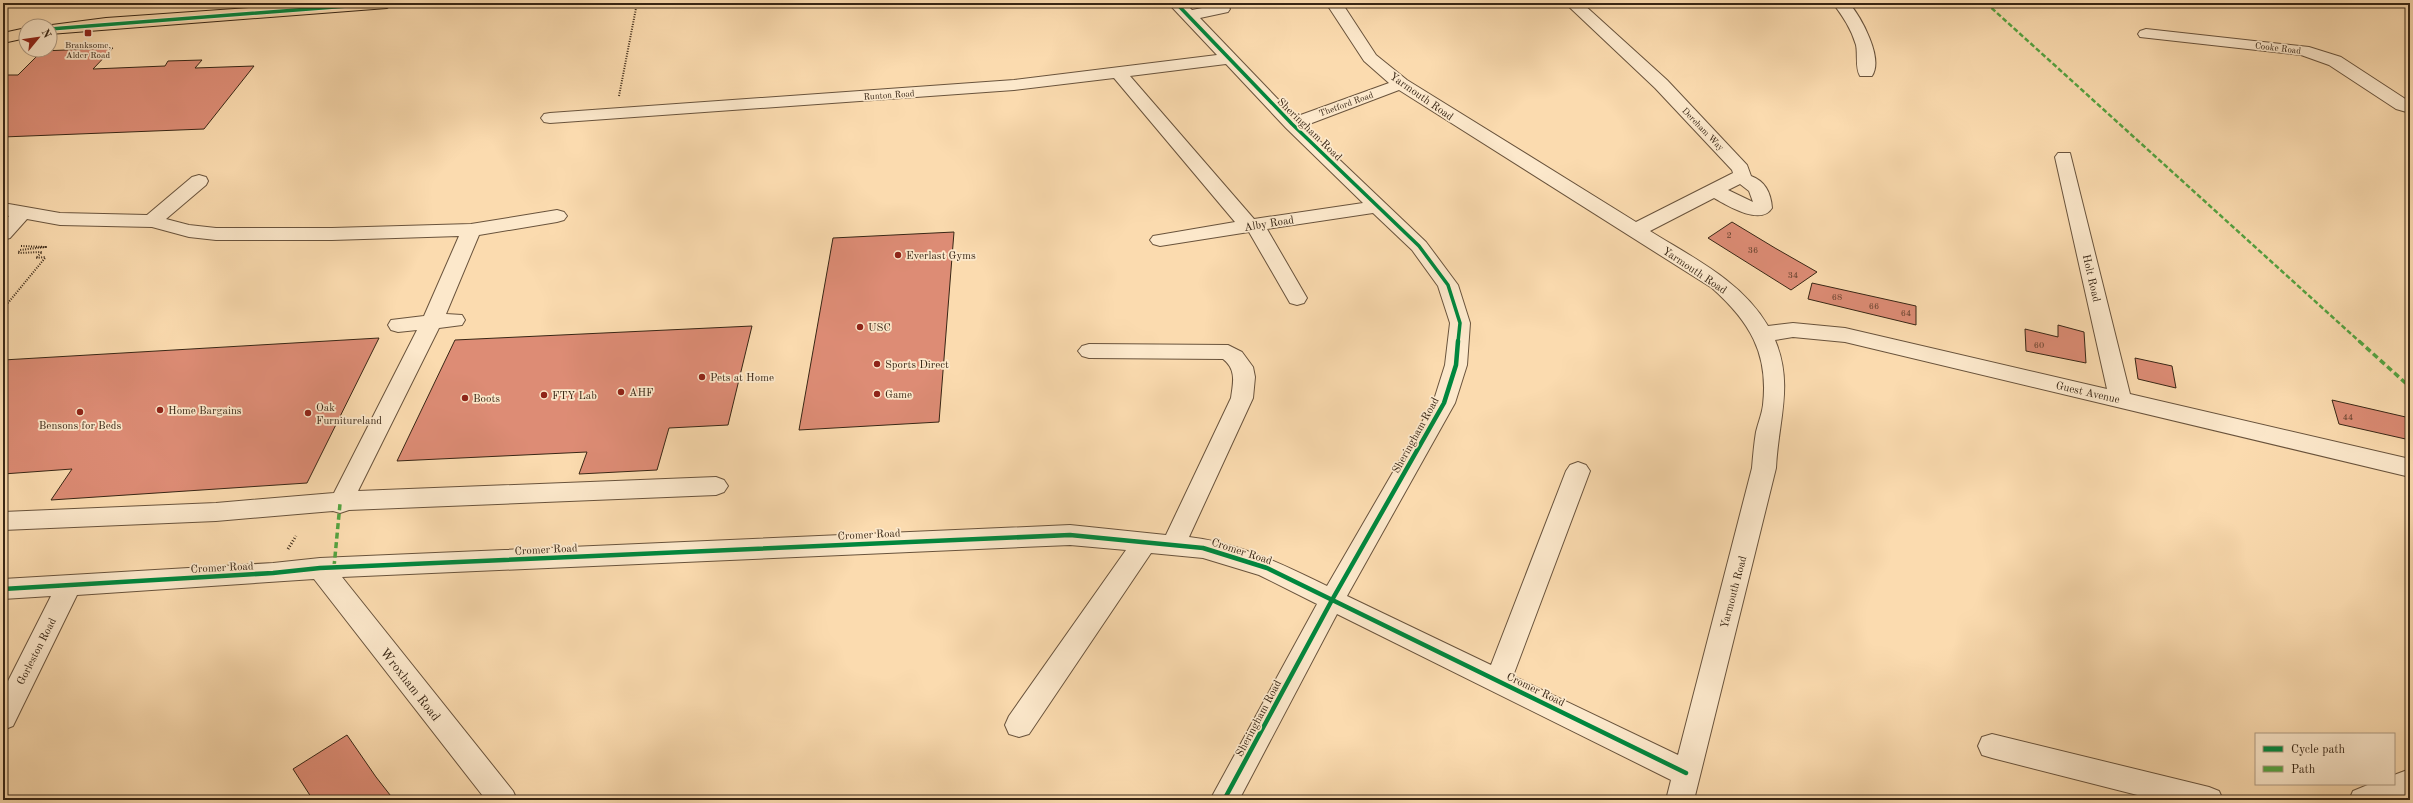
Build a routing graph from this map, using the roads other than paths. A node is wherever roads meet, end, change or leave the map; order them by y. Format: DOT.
graph roads {
  1 [pos="387,3"];
  2 [pos="1334,3"];
  3 [pos="1573,3"];
  4 [pos="1842,3"];
  5 [pos="1222,8"];
  6 [pos="1182,10"];
  7 [pos="58,28"];
  8 [pos="18,32"];
  9 [pos="3,33"];
  10 [pos="18,34"];
  11 [pos="2146,34"];
  12 [pos="3,38"];
  13 [pos="1228,59"];
  14 [pos="1118,72"];
  15 [pos="1866,72"];
  16 [pos="1401,84"];
  17 [pos="2410,108"];
  18 [pos="550,118"];
  19 [pos="1292,124"];
  20 [pos="2064,157"];
  21 [pos="1738,178"];
  22 [pos="199,180"];
  23 [pos="1714,190"];
  24 [pos="1378,206"];
  25 [pos="3,209"];
  26 [pos="23,212"];
  27 [pos="557,216"];
  28 [pos="152,221"];
  29 [pos="1252,225"];
  30 [pos="471,230"];
  31 [pos="1636,230"];
  32 [pos="3,234"];
  33 [pos="332,234"];
  34 [pos="1160,240"];
  35 [pos="321,251"];
  36 [pos="1297,298"];
  37 [pos="455,320"];
  38 [pos="432,322"];
  39 [pos="398,325"];
  40 [pos="1764,334"];
  41 [pos="1089,351"];
  42 [pos="2120,399"];
  43 [pos="2410,468"];
  44 [pos="1578,471"];
  45 [pos="716,486"];
  46 [pos="341,502"];
  47 [pos="3,521"];
  48 [pos="1145,542"];
  49 [pos="1173,545"];
  50 [pos="320,568"];
  51 [pos="69,585"];
  52 [pos="3,589"];
  53 [pos="1332,600"];
  54 [pos="1498,681"];
  55 [pos="3,718"];
  56 [pos="1019,725"];
  57 [pos="1992,746"];
  58 [pos="1686,773"];
  59 [pos="2410,782"];
  60 [pos="2200,799"];
  61 [pos="502,800"];
  62 [pos="1224,800"];
  63 [pos="1680,800"];
  64 [pos="2363,800"];
  1 -- 7 [label="main road"];
  2 -- 16 [label="street, Yarmouth Road"];
  3 -- 21 [label="street, Dereham Way"];
  4 -- 15 [label="street"];
  5 -- 6 [label="street, Sheringham Road"];
  6 -- 13 [label="street, Sheringham Road"];
  8 -- 9 [label="main road"];
  10 -- 12 [label="main road"];
  11 -- 17 [label="street, Cooke Road"];
  13 -- 14 [label="street, Runton Road"];
  13 -- 19 [label="street, Sheringham Road"];
  14 -- 18 [label="street, Runton Road"];
  14 -- 29 [label="street"];
  16 -- 19 [label="street, Thetford Road"];
  16 -- 31 [label="street, Yarmouth Road"];
  19 -- 24 [label="street, Sheringham Road"];
  20 -- 42 [label="street, Holt Road"];
  21 -- 23 [label="street"];
  21 -- 23 [label="street"];
  22 -- 28 [label="street"];
  23 -- 31 [label="street"];
  24 -- 29 [label="street, Alby Road"];
  24 -- 53 [label="street, Sheringham Road"];
  25 -- 26 [label="street"];
  26 -- 28 [label="street"];
  26 -- 32 [label="street"];
  27 -- 30 [label="street"];
  28 -- 33 [label="street"];
  29 -- 34 [label="street, Alby Road"];
  29 -- 36 [label="street"];
  30 -- 33 [label="street"];
  30 -- 38 [label="street"];
  31 -- 40 [label="street, Yarmouth Road"];
  33 -- 35 [label="street"];
  37 -- 38 [label="street"];
  38 -- 39 [label="street"];
  38 -- 46 [label="street"];
  40 -- 42 [label="street, Guest Avenue"];
  40 -- 58 [label="street, Yarmouth Road"];
  41 -- 49 [label="street"];
  42 -- 43 [label="street, Guest Avenue"];
  44 -- 54 [label="street"];
  45 -- 46 [label="street"];
  46 -- 47 [label="street"];
  48 -- 49 [label="street, Cromer Road"];
  48 -- 50 [label="street, Cromer Road"];
  48 -- 56 [label="street"];
  49 -- 53 [label="street, Cromer Road"];
  50 -- 51 [label="street, Cromer Road"];
  50 -- 61 [label="street, Wroxham Road"];
  51 -- 52 [label="street, Cromer Road"];
  51 -- 55 [label="street, Gorleston Road"];
  53 -- 54 [label="street, Cromer Road"];
  53 -- 62 [label="street, Sheringham Road"];
  54 -- 58 [label="street, Cromer Road"];
  57 -- 60 [label="street"];
  58 -- 63 [label="street, Yarmouth Road"];
  59 -- 64 [label="street"];
}
